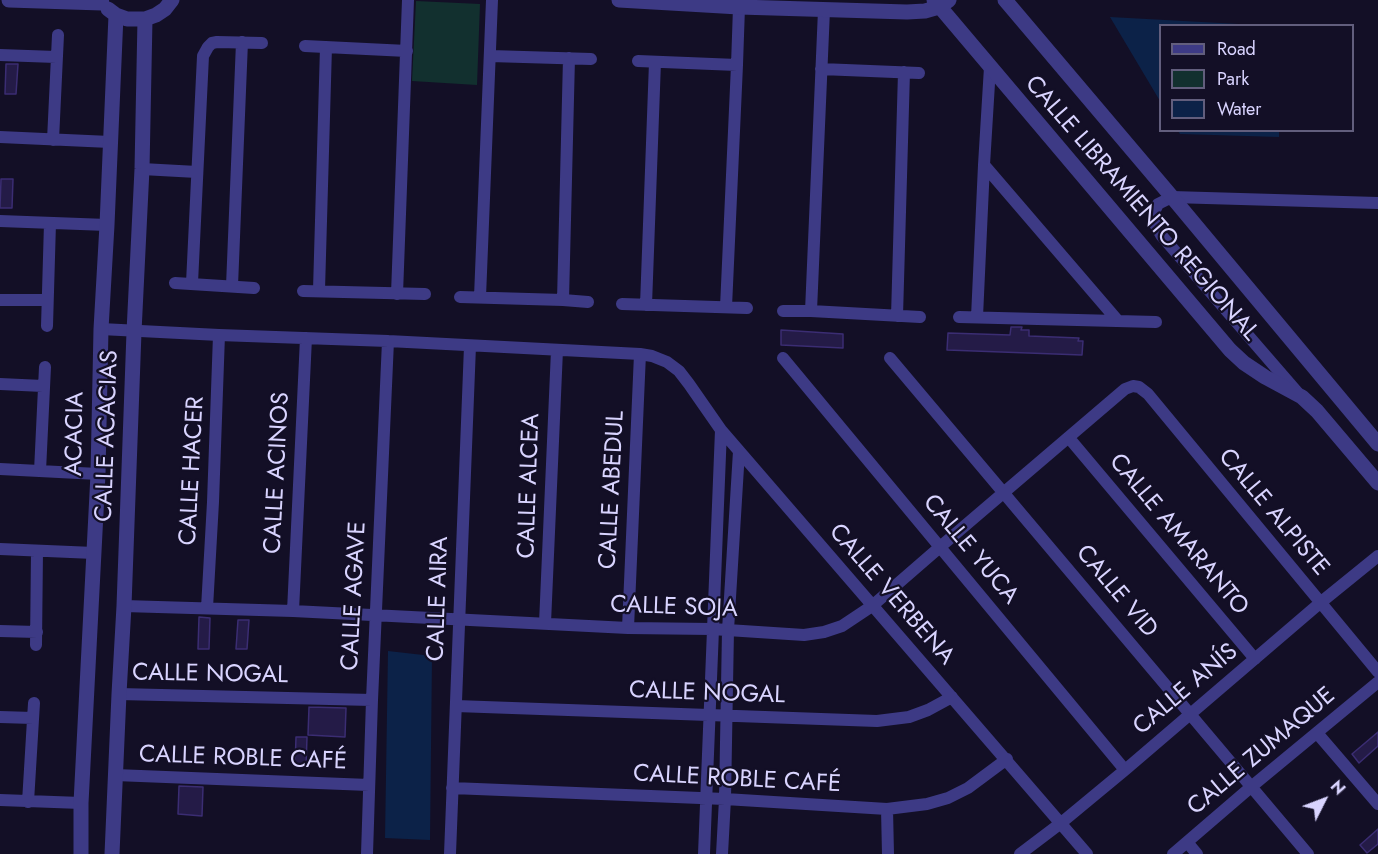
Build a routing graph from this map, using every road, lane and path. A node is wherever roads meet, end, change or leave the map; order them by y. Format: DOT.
graph roads {
  1 [pos="9,0"];
  2 [pos="172,0"];
  3 [pos="408,0"];
  4 [pos="492,0"];
  5 [pos="619,0"];
  6 [pos="853,0"];
  7 [pos="1005,0"];
  8 [pos="101,2"];
  9 [pos="665,2"];
  10 [pos="941,2"];
  11 [pos="739,7"];
  12 [pos="831,10"];
  13 [pos="116,15"];
  14 [pos="145,19"];
  15 [pos="58,35"];
  16 [pos="242,42"];
  17 [pos="262,43"];
  18 [pos="305,46"];
  19 [pos="326,47"];
  20 [pos="407,51"];
  21 [pos="0,55"];
  22 [pos="490,56"];
  23 [pos="56,57"];
  24 [pos="569,58"];
  25 [pos="591,59"];
  26 [pos="638,61"];
  27 [pos="655,62"];
  28 [pos="737,65"];
  29 [pos="990,67"];
  30 [pos="821,69"];
  31 [pos="904,72"];
  32 [pos="919,73"];
  33 [pos="0,137"];
  34 [pos="53,140"];
  35 [pos="110,141"];
  36 [pos="984,165"];
  37 [pos="142,169"];
  38 [pos="197,172"];
  39 [pos="1172,197"];
  40 [pos="1378,203"];
  41 [pos="0,221"];
  42 [pos="50,223"];
  43 [pos="107,225"];
  44 [pos="175,282"];
  45 [pos="192,283"];
  46 [pos="232,286"];
  47 [pos="254,288"];
  48 [pos="319,290"];
  49 [pos="303,291"];
  50 [pos="397,294"];
  51 [pos="425,294"];
  52 [pos="460,297"];
  53 [pos="480,297"];
  54 [pos="0,300"];
  55 [pos="47,300"];
  56 [pos="563,300"];
  57 [pos="588,302"];
  58 [pos="621,304"];
  59 [pos="646,305"];
  60 [pos="726,307"];
  61 [pos="747,308"];
  62 [pos="783,311"];
  63 [pos="811,311"];
  64 [pos="897,316"];
  65 [pos="920,317"];
  66 [pos="959,317"];
  67 [pos="977,317"];
  68 [pos="1118,321"];
  69 [pos="1156,322"];
  70 [pos="46,326"];
  71 [pos="101,329"];
  72 [pos="134,332"];
  73 [pos="219,335"];
  74 [pos="306,338"];
  75 [pos="388,341"];
  76 [pos="470,346"];
  77 [pos="557,350"];
  78 [pos="640,354"];
  79 [pos="783,358"];
  80 [pos="890,358"];
  81 [pos="45,367"];
  82 [pos="0,384"];
  83 [pos="43,386"];
  84 [pos="1133,386"];
  85 [pos="1302,397"];
  86 [pos="721,430"];
  87 [pos="1069,438"];
  88 [pos="1378,444"];
  89 [pos="739,451"];
  90 [pos="0,469"];
  91 [pos="40,471"];
  92 [pos="98,474"];
  93 [pos="1378,483"];
  94 [pos="1005,492"];
  95 [pos="940,547"];
  96 [pos="0,549"];
  97 [pos="37,551"];
  98 [pos="94,553"];
  99 [pos="1378,556"];
  100 [pos="1320,603"];
  101 [pos="124,606"];
  102 [pos="872,606"];
  103 [pos="207,608"];
  104 [pos="293,611"];
  105 [pos="376,615"];
  106 [pos="459,618"];
  107 [pos="545,623"];
  108 [pos="628,628"];
  109 [pos="712,629"];
  110 [pos="728,630"];
  111 [pos="0,631"];
  112 [pos="37,632"];
  113 [pos="36,645"];
  114 [pos="1255,659"];
  115 [pos="1378,672"];
  116 [pos="1378,682"];
  117 [pos="119,694"];
  118 [pos="952,697"];
  119 [pos="372,700"];
  120 [pos="34,703"];
  121 [pos="456,706"];
  122 [pos="710,715"];
  123 [pos="1190,715"];
  124 [pos="727,716"];
  125 [pos="0,717"];
  126 [pos="33,718"];
  127 [pos="1317,733"];
  128 [pos="1007,759"];
  129 [pos="1125,770"];
  130 [pos="116,775"];
  131 [pos="369,785"];
  132 [pos="1251,787"];
  133 [pos="452,788"];
  134 [pos="707,798"];
  135 [pos="725,799"];
  136 [pos="0,800"];
  137 [pos="28,802"];
  138 [pos="81,803"];
  139 [pos="1378,804"];
  140 [pos="888,809"];
  141 [pos="1061,823"];
  142 [pos="1187,842"];
  143 [pos="81,854"];
  144 [pos="112,854"];
  145 [pos="367,854"];
  146 [pos="450,854"];
  147 [pos="704,854"];
  148 [pos="722,854"];
  149 [pos="888,854"];
  150 [pos="1020,854"];
  151 [pos="1087,854"];
  152 [pos="1173,854"];
  153 [pos="1197,854"];
  154 [pos="1308,854"];
  1 -- 8 [label="street"];
  2 -- 14 [label="street"];
  3 -- 20 [label="street"];
  4 -- 22 [label="street"];
  5 -- 9 [label="street"];
  6 -- 12 [label="street"];
  7 -- 39 [label="street, CALLE LIBRAMIENTO REGIONAL"];
  8 -- 13 [label="street"];
  9 -- 11 [label="street"];
  10 -- 12 [label="street"];
  10 -- 29 [label="street, CALLE LIBRAMIENTO REGIONAL"];
  11 -- 12 [label="street"];
  11 -- 28 [label="street"];
  12 -- 30 [label="street"];
  13 -- 14 [label="street"];
  13 -- 35 [label="street, ACACIA"];
  14 -- 37 [label="street, CALLE ACACIAS"];
  15 -- 23 [label="street"];
  16 -- 17 [label="street"];
  16 -- 38 [label="street"];
  16 -- 46 [label="street"];
  18 -- 19 [label="street"];
  19 -- 20 [label="street"];
  19 -- 48 [label="street"];
  20 -- 50 [label="street"];
  21 -- 23 [label="street"];
  22 -- 24 [label="street"];
  22 -- 53 [label="street"];
  23 -- 34 [label="street"];
  24 -- 25 [label="street"];
  24 -- 56 [label="street"];
  26 -- 27 [label="street"];
  27 -- 28 [label="street"];
  27 -- 59 [label="street"];
  28 -- 60 [label="street"];
  29 -- 36 [label="street"];
  29 -- 85 [label="street, CALLE LIBRAMIENTO REGIONAL"];
  30 -- 31 [label="street"];
  30 -- 63 [label="street"];
  31 -- 32 [label="street"];
  31 -- 64 [label="street"];
  33 -- 34 [label="street"];
  34 -- 35 [label="street"];
  35 -- 43 [label="street, ACACIA"];
  36 -- 67 [label="street"];
  36 -- 68 [label="street"];
  37 -- 38 [label="street"];
  37 -- 72 [label="street, CALLE ACACIAS"];
  38 -- 45 [label="street"];
  39 -- 40 [label="street"];
  39 -- 85 [label="street"];
  39 -- 88 [label="street, CALLE LIBRAMIENTO REGIONAL"];
  41 -- 42 [label="street"];
  42 -- 43 [label="street"];
  42 -- 55 [label="street"];
  43 -- 71 [label="street, ACACIA"];
  44 -- 45 [label="street"];
  45 -- 46 [label="street"];
  46 -- 47 [label="street"];
  48 -- 49 [label="street"];
  48 -- 50 [label="street"];
  50 -- 51 [label="street"];
  52 -- 53 [label="street"];
  53 -- 56 [label="street"];
  54 -- 55 [label="street"];
  55 -- 70 [label="street"];
  56 -- 57 [label="street"];
  58 -- 59 [label="street"];
  59 -- 60 [label="street"];
  60 -- 61 [label="street"];
  62 -- 63 [label="street"];
  63 -- 64 [label="street"];
  64 -- 65 [label="street"];
  66 -- 67 [label="street"];
  67 -- 68 [label="street"];
  68 -- 69 [label="street"];
  71 -- 72 [label="street"];
  71 -- 92 [label="street, ACACIA"];
  72 -- 73 [label="street"];
  72 -- 101 [label="street, CALLE ACACIAS"];
  73 -- 74 [label="street"];
  73 -- 103 [label="street, CALLE HACER"];
  74 -- 75 [label="street"];
  74 -- 104 [label="street, CALLE ACINOS"];
  75 -- 76 [label="street"];
  75 -- 105 [label="street, CALLE AGAVE"];
  76 -- 77 [label="street"];
  76 -- 106 [label="street, CALLE AIRA"];
  77 -- 78 [label="street"];
  77 -- 107 [label="street, CALLE ALCEA"];
  78 -- 86 [label="street, CALLE VERBENA"];
  78 -- 108 [label="street, CALLE ABEDUL"];
  79 -- 95 [label="street, CALLE YUCA"];
  80 -- 94 [label="street, CALLE VID"];
  81 -- 83 [label="street"];
  82 -- 83 [label="street"];
  83 -- 91 [label="street"];
  84 -- 87 [label="street, CALLE SOJA"];
  84 -- 100 [label="street, CALLE ALPISTE"];
  85 -- 93 [label="street, CALLE LIBRAMIENTO REGIONAL"];
  86 -- 89 [label="street, CALLE VERBENA"];
  86 -- 109 [label="street"];
  87 -- 94 [label="street, CALLE SOJA"];
  87 -- 114 [label="street, CALLE AMARANTO"];
  89 -- 102 [label="street, CALLE VERBENA"];
  89 -- 110 [label="street"];
  90 -- 91 [label="street"];
  91 -- 92 [label="street"];
  92 -- 98 [label="street, ACACIA"];
  94 -- 95 [label="street, CALLE SOJA"];
  94 -- 123 [label="street, CALLE VID"];
  95 -- 102 [label="street, CALLE SOJA"];
  95 -- 129 [label="street, CALLE YUCA"];
  96 -- 97 [label="street"];
  97 -- 98 [label="street"];
  97 -- 112 [label="street"];
  98 -- 138 [label="street, ACACIA"];
  99 -- 100 [label="street, CALLE ANÍS"];
  100 -- 114 [label="street, CALLE ANÍS"];
  100 -- 115 [label="street, CALLE ALPISTE"];
  101 -- 103 [label="street, CALLE SOJA"];
  101 -- 117 [label="street, CALLE ACACIAS"];
  102 -- 110 [label="street, CALLE SOJA"];
  102 -- 118 [label="street, CALLE VERBENA"];
  103 -- 104 [label="street, CALLE SOJA"];
  104 -- 105 [label="street, CALLE SOJA"];
  105 -- 106 [label="street, CALLE SOJA"];
  105 -- 119 [label="street, CALLE AGAVE"];
  106 -- 107 [label="street, CALLE SOJA"];
  106 -- 121 [label="street, CALLE AIRA"];
  107 -- 108 [label="street, CALLE SOJA"];
  108 -- 109 [label="street, CALLE SOJA"];
  109 -- 110 [label="street, CALLE SOJA"];
  109 -- 122 [label="street"];
  110 -- 124 [label="street"];
  111 -- 112 [label="street"];
  112 -- 113 [label="street"];
  114 -- 123 [label="street, CALLE ANÍS"];
  116 -- 127 [label="street, CALLE ZUMAQUE"];
  117 -- 119 [label="street, CALLE NOGAL"];
  117 -- 130 [label="street, CALLE ACACIAS"];
  118 -- 124 [label="street, CALLE NOGAL"];
  118 -- 128 [label="street, CALLE VERBENA"];
  119 -- 131 [label="street, CALLE AGAVE"];
  120 -- 126 [label="street"];
  121 -- 122 [label="street, CALLE NOGAL"];
  121 -- 133 [label="street, CALLE AIRA"];
  122 -- 124 [label="street, CALLE NOGAL"];
  122 -- 134 [label="street"];
  123 -- 129 [label="street, CALLE ANÍS"];
  123 -- 132 [label="street, CALLE VID"];
  124 -- 135 [label="street"];
  125 -- 126 [label="street"];
  126 -- 137 [label="street"];
  127 -- 132 [label="street, CALLE ZUMAQUE"];
  127 -- 139 [label="street"];
  128 -- 140 [label="street, CALLE ROBLE CAFÉ"];
  128 -- 141 [label="street, CALLE VERBENA"];
  129 -- 141 [label="street, CALLE ANÍS"];
  130 -- 131 [label="street, CALLE ROBLE CAFÉ"];
  130 -- 144 [label="street, CALLE ACACIAS"];
  131 -- 145 [label="street, CALLE AGAVE"];
  132 -- 142 [label="street, CALLE ZUMAQUE"];
  132 -- 154 [label="street, CALLE VID"];
  133 -- 134 [label="street, CALLE ROBLE CAFÉ"];
  133 -- 146 [label="street, CALLE AIRA"];
  134 -- 135 [label="street, CALLE ROBLE CAFÉ"];
  134 -- 147 [label="street"];
  135 -- 140 [label="street, CALLE ROBLE CAFÉ"];
  135 -- 148 [label="street"];
  136 -- 137 [label="street"];
  137 -- 138 [label="street"];
  138 -- 143 [label="street, ACACIA"];
  140 -- 149 [label="street"];
  141 -- 150 [label="street, CALLE ANÍS"];
  141 -- 151 [label="street, CALLE VERBENA"];
  142 -- 152 [label="street, CALLE ZUMAQUE"];
  142 -- 153 [label="street"];
}
